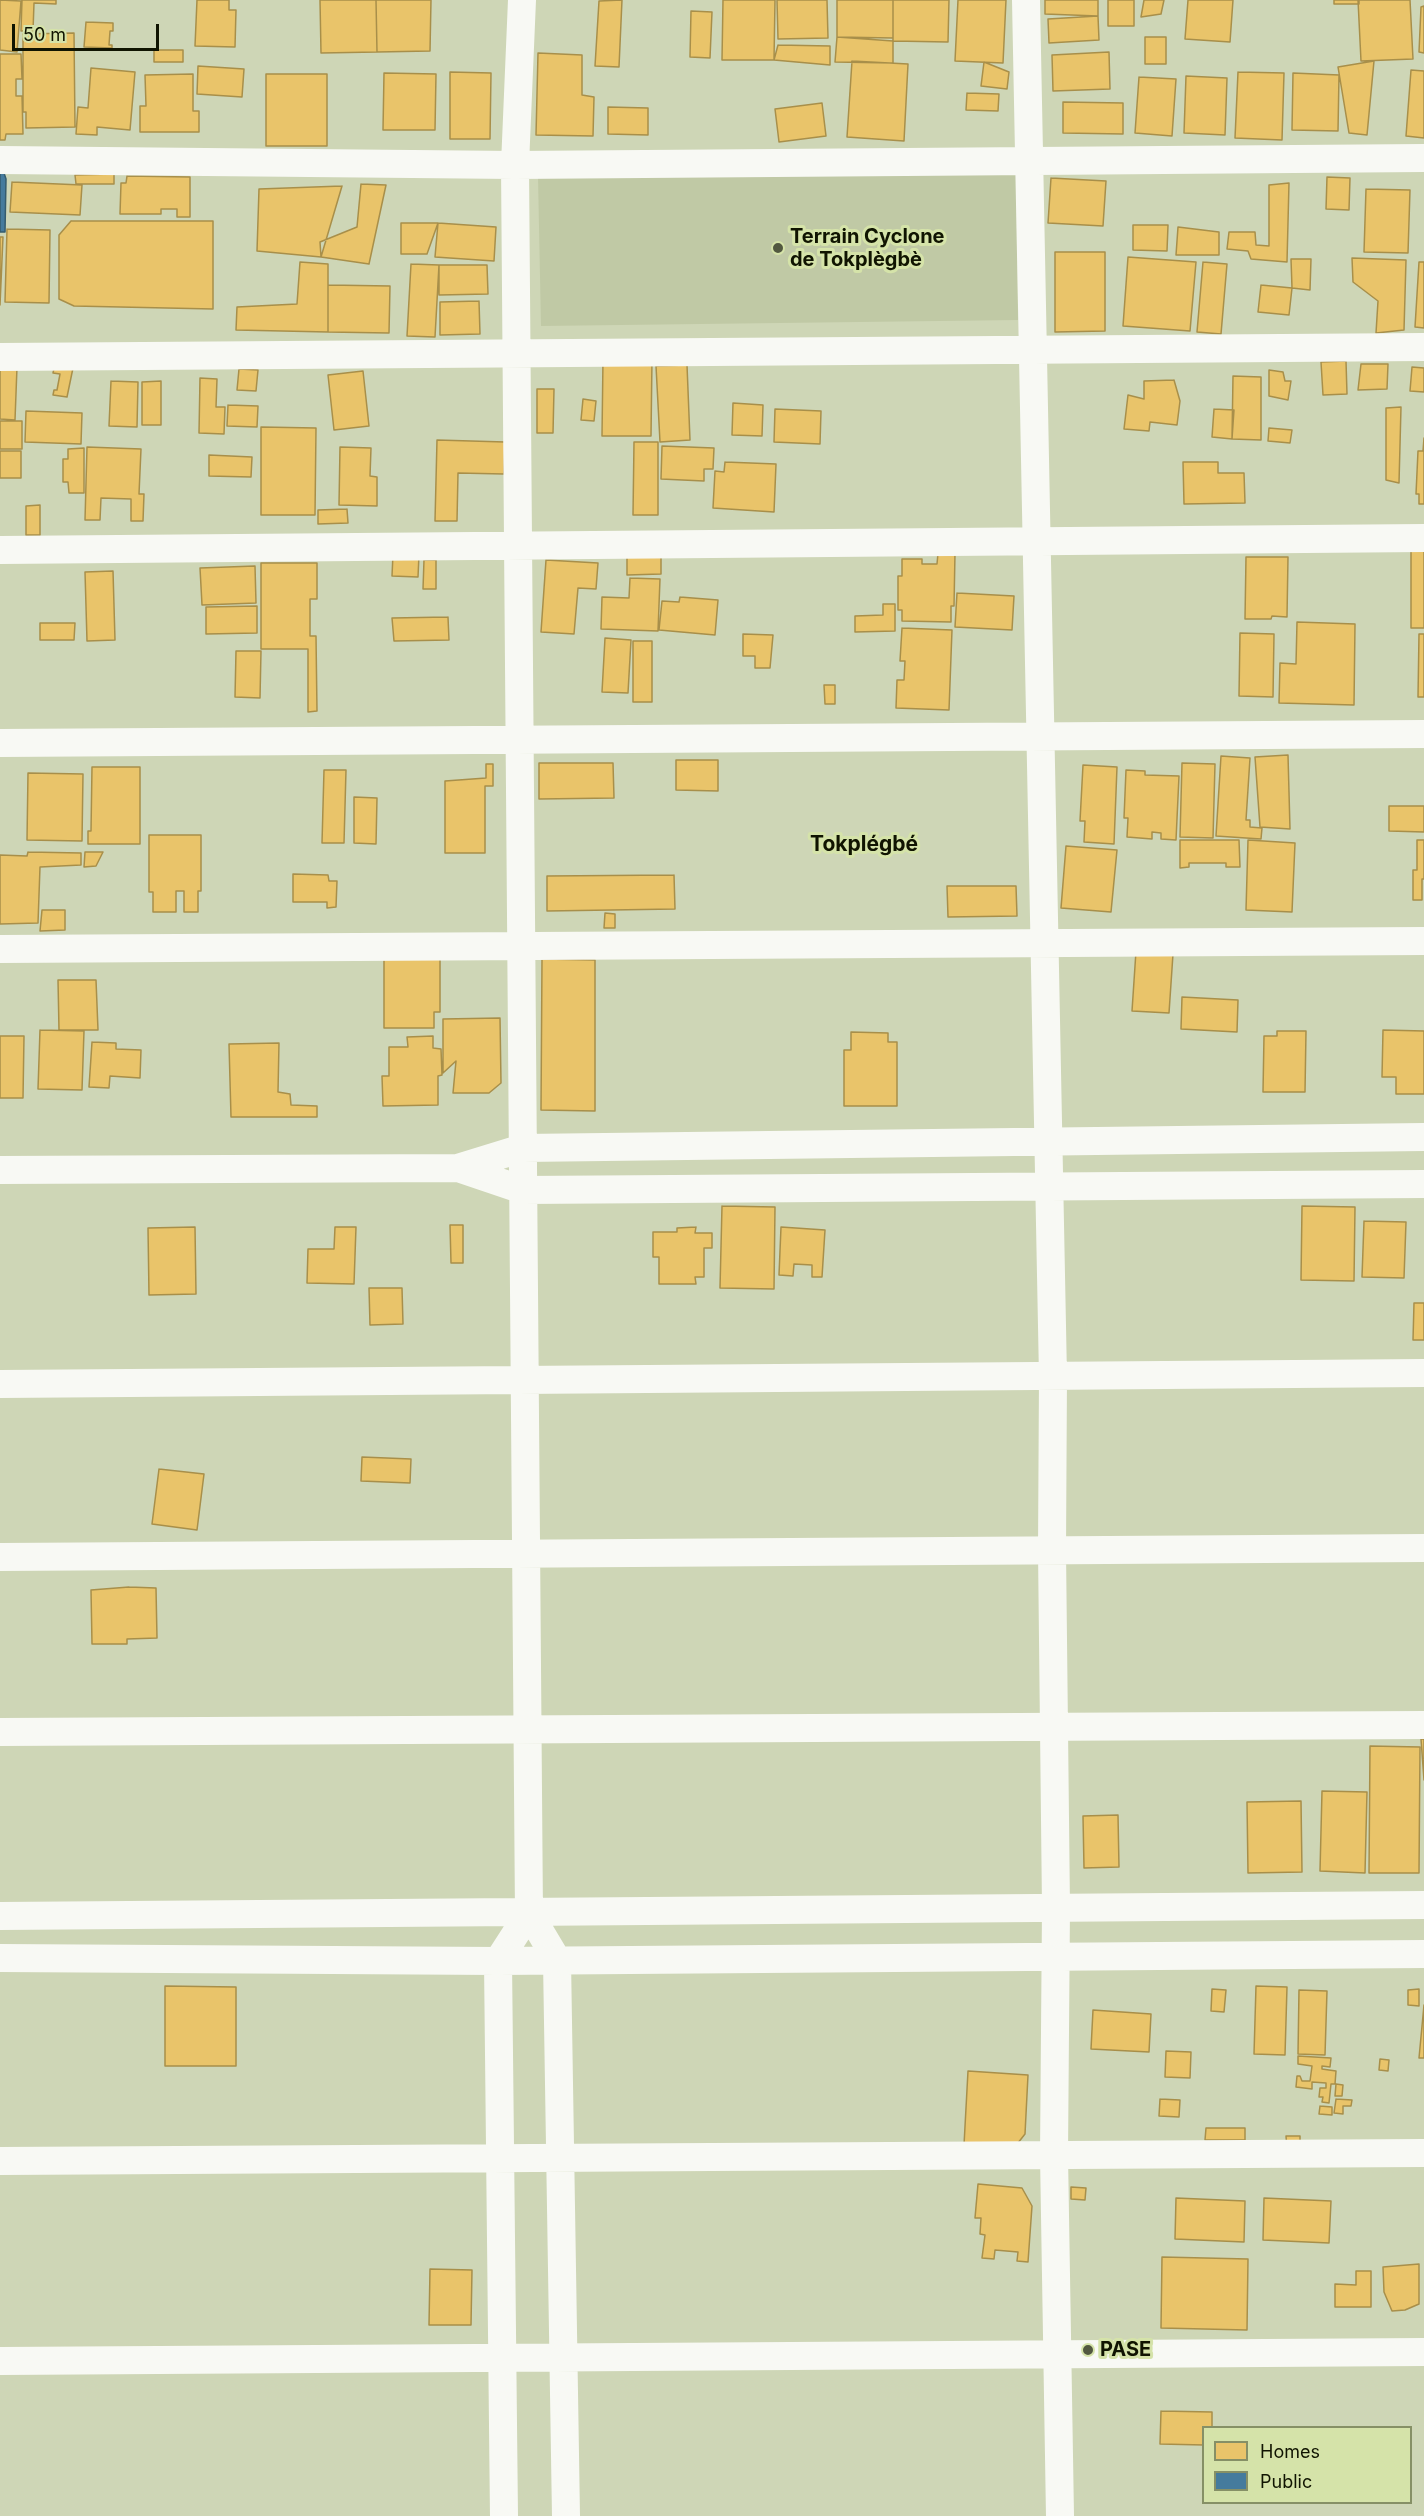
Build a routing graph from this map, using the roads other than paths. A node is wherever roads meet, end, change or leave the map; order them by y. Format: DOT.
graph roads {
  1 [pos="522,0"];
  2 [pos="1026,0"];
  3 [pos="1424,158"];
  4 [pos="0,159"];
  5 [pos="1029,161"];
  6 [pos="515,165"];
  7 [pos="1424,346"];
  8 [pos="1032,350"];
  9 [pos="517,354"];
  10 [pos="0,357"];
  11 [pos="1424,538"];
  12 [pos="1036,542"];
  13 [pos="518,547"];
  14 [pos="0,550"];
  15 [pos="1424,734"];
  16 [pos="1040,737"];
  17 [pos="520,741"];
  18 [pos="0,743"];
  19 [pos="1424,941"];
  20 [pos="1044,943"];
  21 [pos="521,945"];
  22 [pos="0,949"];
  23 [pos="1424,1137"];
  24 [pos="1048,1142"];
  25 [pos="523,1148"];
  26 [pos="458,1168"];
  27 [pos="0,1170"];
  28 [pos="1424,1184"];
  29 [pos="1050,1187"];
  30 [pos="523,1190"];
  31 [pos="1424,1373"];
  32 [pos="1053,1376"];
  33 [pos="525,1380"];
  34 [pos="0,1384"];
  35 [pos="1424,1548"];
  36 [pos="1052,1550"];
  37 [pos="526,1554"];
  38 [pos="0,1557"];
  39 [pos="1424,1725"];
  40 [pos="1054,1727"];
  41 [pos="527,1729"];
  42 [pos="0,1732"];
  43 [pos="1424,1905"];
  44 [pos="1056,1908"];
  45 [pos="529,1912"];
  46 [pos="0,1916"];
  47 [pos="1424,1954"];
  48 [pos="1056,1955"];
  49 [pos="0,1958"];
  50 [pos="557,1960"];
  51 [pos="498,1961"];
  52 [pos="1424,2153"];
  53 [pos="1054,2155"];
  54 [pos="500,2159"];
  55 [pos="560,2159"];
  56 [pos="0,2161"];
  57 [pos="1424,2352"];
  58 [pos="1056,2354"];
  59 [pos="502,2358"];
  60 [pos="563,2358"];
  61 [pos="0,2361"];
  62 [pos="504,2516"];
  63 [pos="566,2516"];
  64 [pos="1060,2516"];
  1 -- 6 [label="street"];
  2 -- 5 [label="street"];
  3 -- 5 [label="street"];
  4 -- 6 [label="street"];
  5 -- 6 [label="street"];
  5 -- 8 [label="street"];
  6 -- 9 [label="street"];
  7 -- 8 [label="street"];
  8 -- 9 [label="street"];
  8 -- 12 [label="street"];
  9 -- 10 [label="street"];
  9 -- 13 [label="street"];
  11 -- 12 [label="street"];
  12 -- 13 [label="street"];
  12 -- 16 [label="street"];
  13 -- 14 [label="street"];
  13 -- 17 [label="street"];
  15 -- 16 [label="street"];
  16 -- 17 [label="street"];
  16 -- 20 [label="street"];
  17 -- 18 [label="street"];
  17 -- 21 [label="street"];
  19 -- 20 [label="street"];
  20 -- 21 [label="street"];
  20 -- 24 [label="street"];
  21 -- 22 [label="street"];
  21 -- 25 [label="street"];
  23 -- 24 [label="street"];
  24 -- 25 [label="street"];
  24 -- 29 [label="street"];
  25 -- 26 [label="street"];
  25 -- 30 [label="street"];
  26 -- 27 [label="street"];
  26 -- 30 [label="street"];
  28 -- 29 [label="street"];
  29 -- 30 [label="street"];
  29 -- 32 [label="street"];
  30 -- 33 [label="street"];
  31 -- 32 [label="street"];
  32 -- 33 [label="street"];
  32 -- 36 [label="street"];
  33 -- 34 [label="street"];
  33 -- 37 [label="street"];
  35 -- 36 [label="street"];
  36 -- 37 [label="street"];
  36 -- 40 [label="street"];
  37 -- 38 [label="street"];
  37 -- 41 [label="street"];
  39 -- 40 [label="street"];
  40 -- 41 [label="street"];
  40 -- 44 [label="street"];
  41 -- 42 [label="street"];
  41 -- 45 [label="street"];
  43 -- 44 [label="street"];
  44 -- 45 [label="street"];
  44 -- 48 [label="street"];
  45 -- 46 [label="street"];
  45 -- 50 [label="street"];
  45 -- 51 [label="street"];
  47 -- 48 [label="street"];
  48 -- 50 [label="street"];
  48 -- 53 [label="street"];
  49 -- 51 [label="street"];
  50 -- 51 [label="street"];
  50 -- 55 [label="street"];
  51 -- 54 [label="street"];
  52 -- 53 [label="street"];
  53 -- 55 [label="street"];
  53 -- 58 [label="street"];
  54 -- 55 [label="street"];
  54 -- 56 [label="street"];
  54 -- 59 [label="street"];
  55 -- 60 [label="street"];
  57 -- 58 [label="street"];
  58 -- 60 [label="street"];
  58 -- 64 [label="street"];
  59 -- 60 [label="street"];
  59 -- 61 [label="street"];
  59 -- 62 [label="street"];
  60 -- 63 [label="street"];
}
